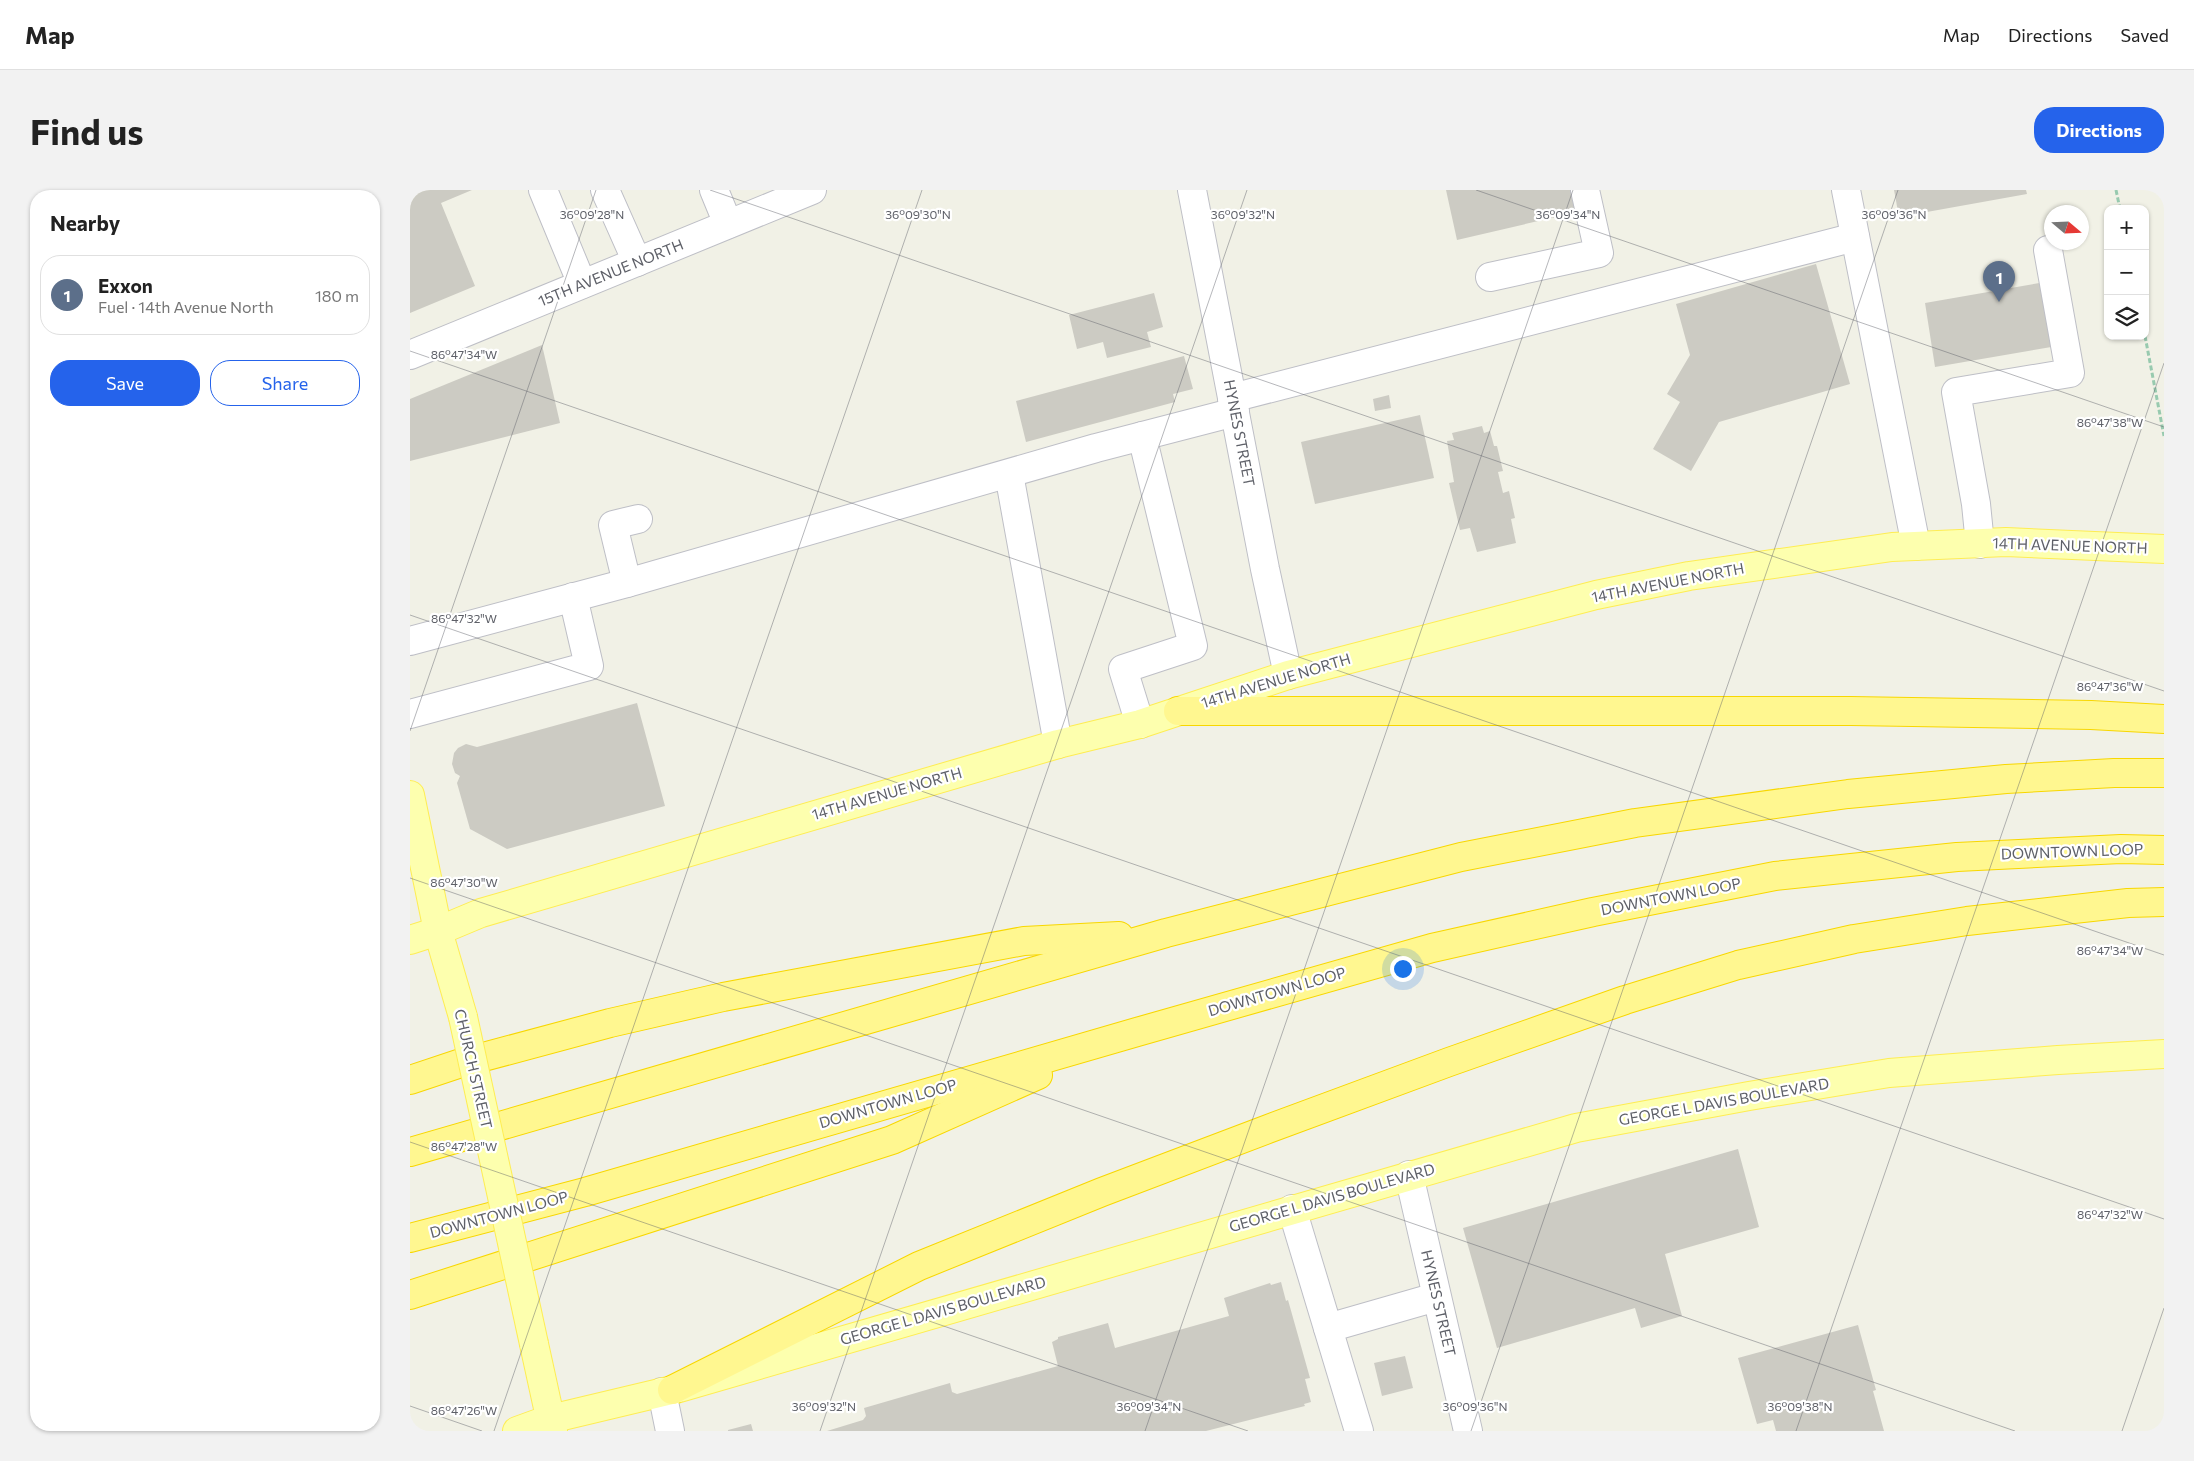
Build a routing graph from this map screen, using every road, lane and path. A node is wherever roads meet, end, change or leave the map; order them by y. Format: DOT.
graph roads {
  1 [pos="543,190"];
  2 [pos="605,190"];
  3 [pos="714,190"];
  4 [pos="812,190"];
  5 [pos="1192,190"];
  6 [pos="1585,190"];
  7 [pos="1846,190"];
  8 [pos="2116,190"];
  9 [pos="2119,205"];
  10 [pos="728,224"];
  11 [pos="1855,237"];
  12 [pos="2048,250"];
  13 [pos="636,262"];
  14 [pos="1490,276"];
  15 [pos="582,284"];
  16 [pos="2146,340"];
  17 [pos="410,355"];
  18 [pos="1234,405"];
  19 [pos="1142,436"];
  20 [pos="2164,436"];
  21 [pos="1009,474"];
  22 [pos="638,519"];
  23 [pos="1980,544"];
  24 [pos="1916,546"];
  25 [pos="2164,549"];
  26 [pos="627,582"];
  27 [pos="573,597"];
  28 [pos="410,642"];
  29 [pos="1288,675"];
  30 [pos="1178,711"];
  31 [pos="410,714"];
  32 [pos="2164,719"];
  33 [pos="1140,724"];
  34 [pos="1058,744"];
  35 [pos="2164,773"];
  36 [pos="410,795"];
  37 [pos="2164,850"];
  38 [pos="2164,902"];
  39 [pos="438,931"];
  40 [pos="1166,933"];
  41 [pos="410,940"];
  42 [pos="1137,1032"];
  43 [pos="2164,1054"];
  44 [pos="410,1080"];
  45 [pos="410,1152"];
  46 [pos="1409,1175"];
  47 [pos="1292,1209"];
  48 [pos="410,1238"];
  49 [pos="410,1295"];
  50 [pos="1436,1297"];
  51 [pos="1328,1328"];
  52 [pos="667,1391"];
  53 [pos="552,1425"];
  54 [pos="517,1431"];
  55 [pos="670,1431"];
  56 [pos="1359,1431"];
  57 [pos="1468,1431"];
  1 -- 15 [label="street"];
  2 -- 13 [label="street"];
  3 -- 10 [label="street"];
  4 -- 10 [label="street, 15TH AVENUE NORTH"];
  5 -- 18 [label="street, HYNES STREET"];
  6 -- 14 [label="street"];
  7 -- 11 [label="street"];
  8 -- 9 [label="path"];
  10 -- 13 [label="street, 15TH AVENUE NORTH"];
  11 -- 18 [label="street"];
  11 -- 24 [label="street"];
  12 -- 23 [label="street"];
  13 -- 15 [label="street, 15TH AVENUE NORTH"];
  15 -- 17 [label="street, 15TH AVENUE NORTH"];
  16 -- 20 [label="path"];
  18 -- 19 [label="street"];
  18 -- 29 [label="street, HYNES STREET"];
  19 -- 21 [label="street"];
  19 -- 33 [label="street"];
  21 -- 26 [label="street"];
  21 -- 34 [label="street"];
  22 -- 26 [label="street"];
  23 -- 24 [label="main road, 14TH AVENUE NORTH"];
  23 -- 25 [label="main road, 14TH AVENUE NORTH"];
  24 -- 29 [label="main road, 14TH AVENUE NORTH"];
  26 -- 27 [label="street"];
  27 -- 28 [label="street"];
  27 -- 31 [label="street"];
  29 -- 30 [label="main road, 14TH AVENUE NORTH"];
  30 -- 32 [label="highway"];
  30 -- 33 [label="main road, 14TH AVENUE NORTH"];
  33 -- 34 [label="main road, 14TH AVENUE NORTH"];
  34 -- 39 [label="main road, 14TH AVENUE NORTH"];
  35 -- 40 [label="highway"];
  36 -- 39 [label="main road, CHURCH STREET"];
  37 -- 42 [label="highway, DOWNTOWN LOOP"];
  38 -- 52 [label="highway"];
  39 -- 41 [label="main road, 14TH AVENUE NORTH"];
  39 -- 53 [label="main road, CHURCH STREET, bridge"];
  40 -- 44 [label="highway"];
  40 -- 45 [label="highway"];
  42 -- 48 [label="highway, DOWNTOWN LOOP"];
  42 -- 49 [label="highway"];
  43 -- 46 [label="main road, GEORGE L DAVIS BOULEVARD"];
  46 -- 47 [label="main road, GEORGE L DAVIS BOULEVARD"];
  46 -- 50 [label="street, HYNES STREET"];
  47 -- 51 [label="street"];
  47 -- 52 [label="main road, GEORGE L DAVIS BOULEVARD"];
  50 -- 51 [label="street"];
  50 -- 57 [label="street, HYNES STREET"];
  51 -- 56 [label="street"];
  52 -- 53 [label="main road, GEORGE L DAVIS BOULEVARD"];
  52 -- 55 [label="street"];
  53 -- 54 [label="main road, GEORGE L DAVIS BOULEVARD"];
}
